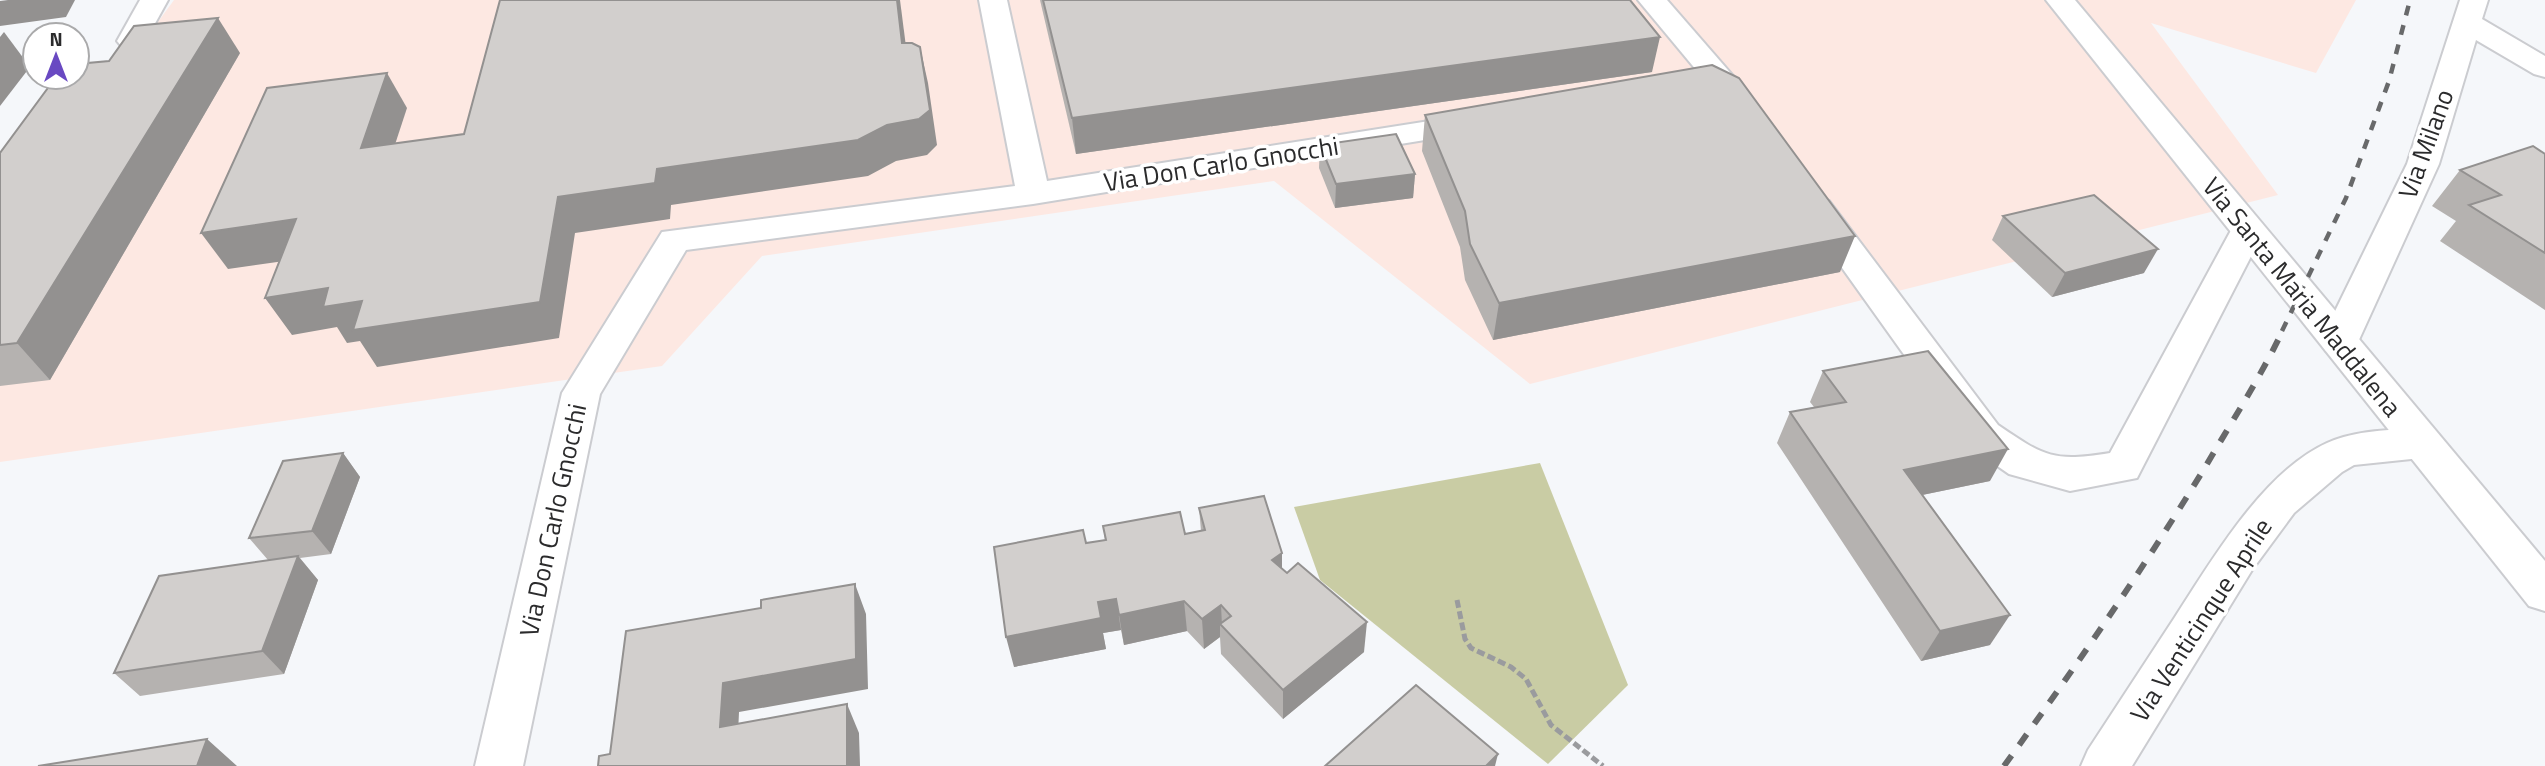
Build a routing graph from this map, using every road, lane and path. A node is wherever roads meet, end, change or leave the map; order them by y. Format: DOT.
graph roads {
  1 [pos="155,0"];
  2 [pos="993,0"];
  3 [pos="1652,0"];
  4 [pos="2060,0"];
  5 [pos="2471,12"];
  6 [pos="132,41"];
  7 [pos="2545,68"];
  8 [pos="1682,89"];
  9 [pos="1502,118"];
  10 [pos="1797,182"];
  11 [pos="1033,194"];
  12 [pos="2247,231"];
  13 [pos="2339,342"];
  14 [pos="2421,443"];
  15 [pos="2545,593"];
  16 [pos="1457,600"];
  17 [pos="499,766"];
  18 [pos="1603,766"];
  19 [pos="2105,766"];
  1 -- 6 [label="street"];
  2 -- 11 [label="street"];
  3 -- 8 [label="street"];
  4 -- 12 [label="street, Via Santa Maria Maddalena"];
  5 -- 7 [label="street, Via Milano"];
  5 -- 13 [label="street, Via Milano"];
  9 -- 11 [label="street, Via Don Carlo Gnocchi"];
  10 -- 12 [label="street"];
  11 -- 17 [label="street, Via Don Carlo Gnocchi"];
  12 -- 13 [label="street, Via Santa Maria Maddalena"];
  13 -- 14 [label="street, Via Santa Maria Maddalena"];
  14 -- 15 [label="street, Via Santa Maria Maddalena"];
  14 -- 19 [label="street, Via Venticinque Aprile"];
  16 -- 18 [label="path"];
}
